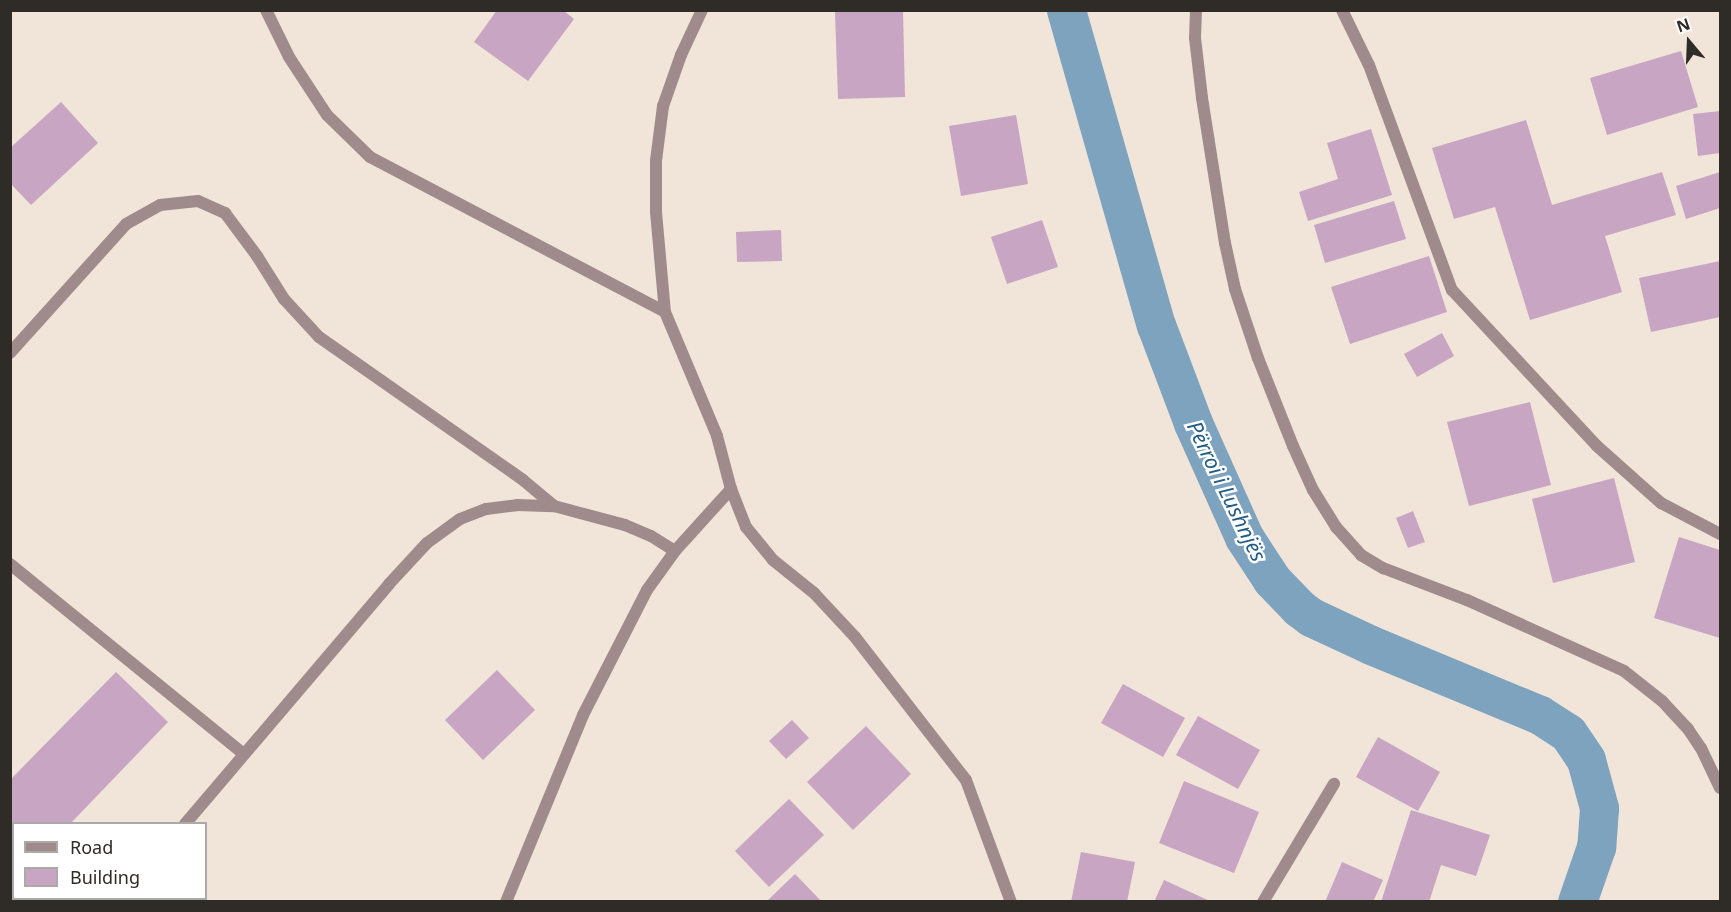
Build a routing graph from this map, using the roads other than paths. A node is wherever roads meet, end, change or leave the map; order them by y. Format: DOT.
graph roads {
  1 [pos="266,10"];
  2 [pos="702,10"];
  3 [pos="1196,10"];
  4 [pos="1342,10"];
  5 [pos="665,312"];
  6 [pos="10,353"];
  7 [pos="731,489"];
  8 [pos="554,506"];
  9 [pos="1720,534"];
  10 [pos="675,552"];
  11 [pos="10,564"];
  12 [pos="244,754"];
  13 [pos="1334,784"];
  14 [pos="1720,788"];
  15 [pos="187,822"];
  16 [pos="506,902"];
  17 [pos="1011,902"];
  18 [pos="1263,902"];
  1 -- 5 [label="street"];
  2 -- 5 [label="street"];
  3 -- 14 [label="street"];
  4 -- 9 [label="street"];
  5 -- 7 [label="street"];
  6 -- 8 [label="street"];
  7 -- 10 [label="street"];
  7 -- 17 [label="street"];
  8 -- 10 [label="street"];
  8 -- 12 [label="street"];
  10 -- 16 [label="street"];
  11 -- 12 [label="street"];
  12 -- 15 [label="street"];
  13 -- 18 [label="street"];
}
